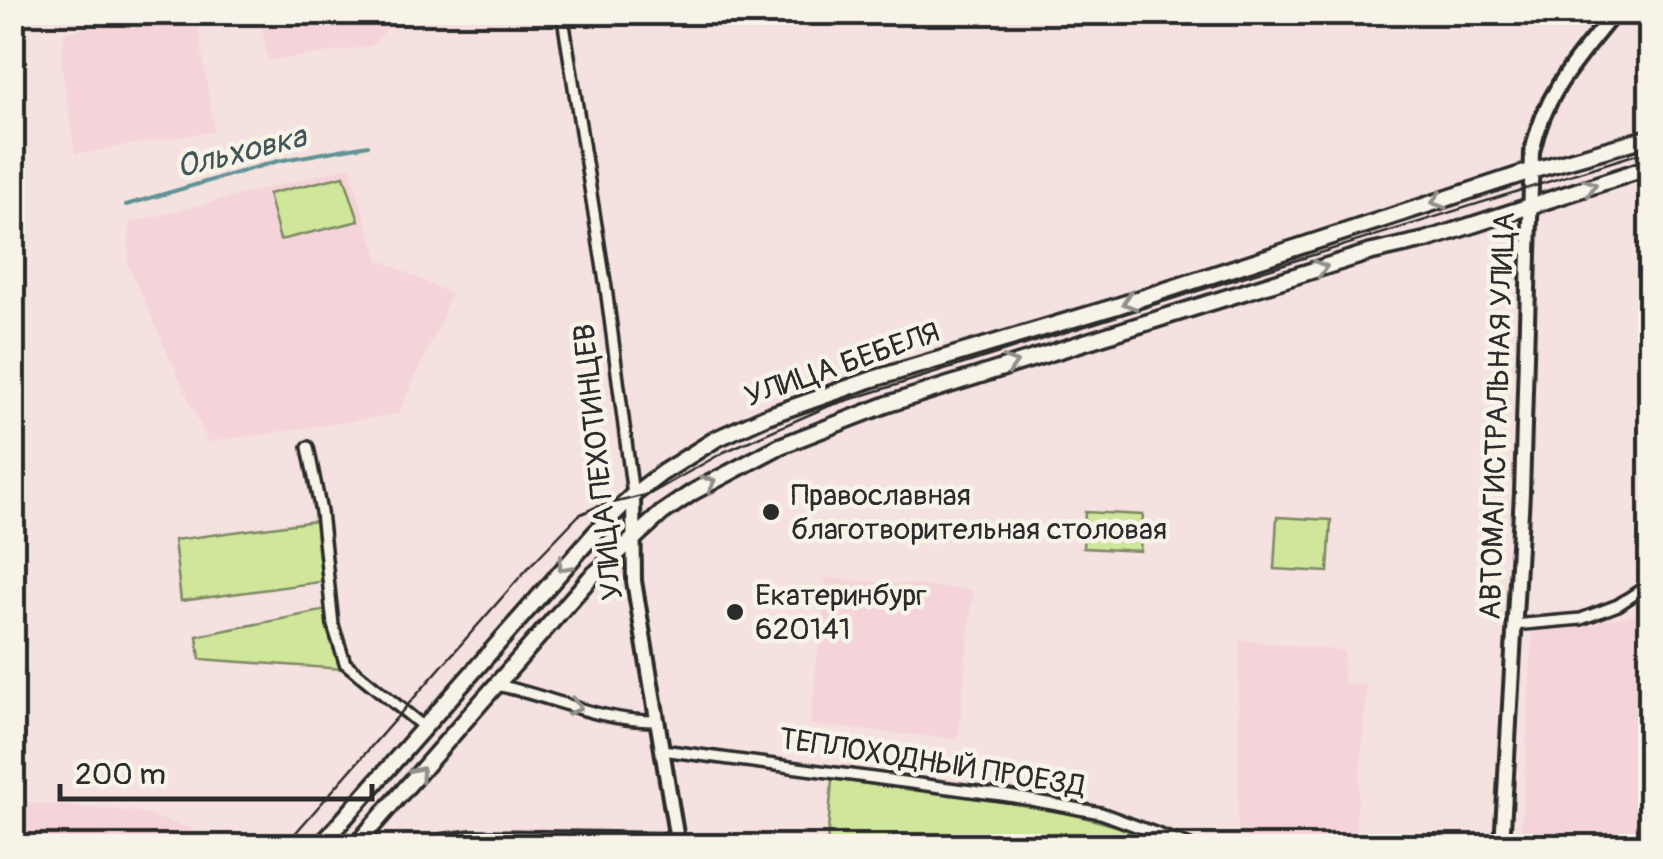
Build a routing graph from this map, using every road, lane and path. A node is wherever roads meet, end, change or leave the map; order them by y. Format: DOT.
graph roads {
  1 [pos="562,12"];
  2 [pos="1615,12"];
  3 [pos="1650,137"];
  4 [pos="1650,167"];
  5 [pos="1531,171"];
  6 [pos="1531,206"];
  7 [pos="308,447"];
  8 [pos="632,496"];
  9 [pos="631,540"];
  10 [pos="1650,584"];
  11 [pos="1513,626"];
  12 [pos="494,684"];
  13 [pos="656,721"];
  14 [pos="425,728"];
  15 [pos="662,750"];
  16 [pos="678,843"];
  17 [pos="320,846"];
  18 [pos="355,846"];
  19 [pos="419,846"];
  20 [pos="1190,846"];
  21 [pos="1502,846"];
  1 -- 8 [label="street, УЛИЦА ПЕХОТИНЦЕВ"];
  2 -- 5 [label="main road, АВТОМАГИСТРАЛЬНАЯ УЛИЦА"];
  3 -- 5 [label="main road, УЛИЦА БЕБЕЛЯ"];
  6 -- 4 [label="main road, УЛИЦА БЕБЕЛЯ, one-way"];
  5 -- 6 [label="main road, АВТОМАГИСТРАЛЬНАЯ УЛИЦА"];
  5 -- 8 [label="main road, УЛИЦА БЕБЕЛЯ, one-way"];
  9 -- 6 [label="main road, УЛИЦА БЕБЕЛЯ, one-way"];
  6 -- 11 [label="main road, АВТОМАГИСТРАЛЬНАЯ УЛИЦА"];
  7 -- 14 [label="street"];
  8 -- 9 [label="main road, УЛИЦА ПЕХОТИНЦЕВ"];
  8 -- 14 [label="main road, УЛИЦА БЕБЕЛЯ, one-way"];
  9 -- 12 [label="main road, УЛИЦА БЕБЕЛЯ"];
  9 -- 13 [label="main road, УЛИЦА ПЕХОТИНЦЕВ"];
  10 -- 11 [label="street"];
  11 -- 21 [label="main road, АВТОМАГИСТРАЛЬНАЯ УЛИЦА"];
  12 -- 13 [label="street, one-way"];
  18 -- 12 [label="main road, УЛИЦА БЕБЕЛЯ, one-way"];
  13 -- 15 [label="main road, УЛИЦА ПЕХОТИНЦЕВ"];
  14 -- 17 [label="main road, УЛИЦА БЕБЕЛЯ"];
  15 -- 16 [label="main road, УЛИЦА ПЕХОТИНЦЕВ"];
  15 -- 20 [label="street, ТЕПЛОХОДНЫЙ ПРОЕЗД"];
  16 -- 19 [label="street"];
}
